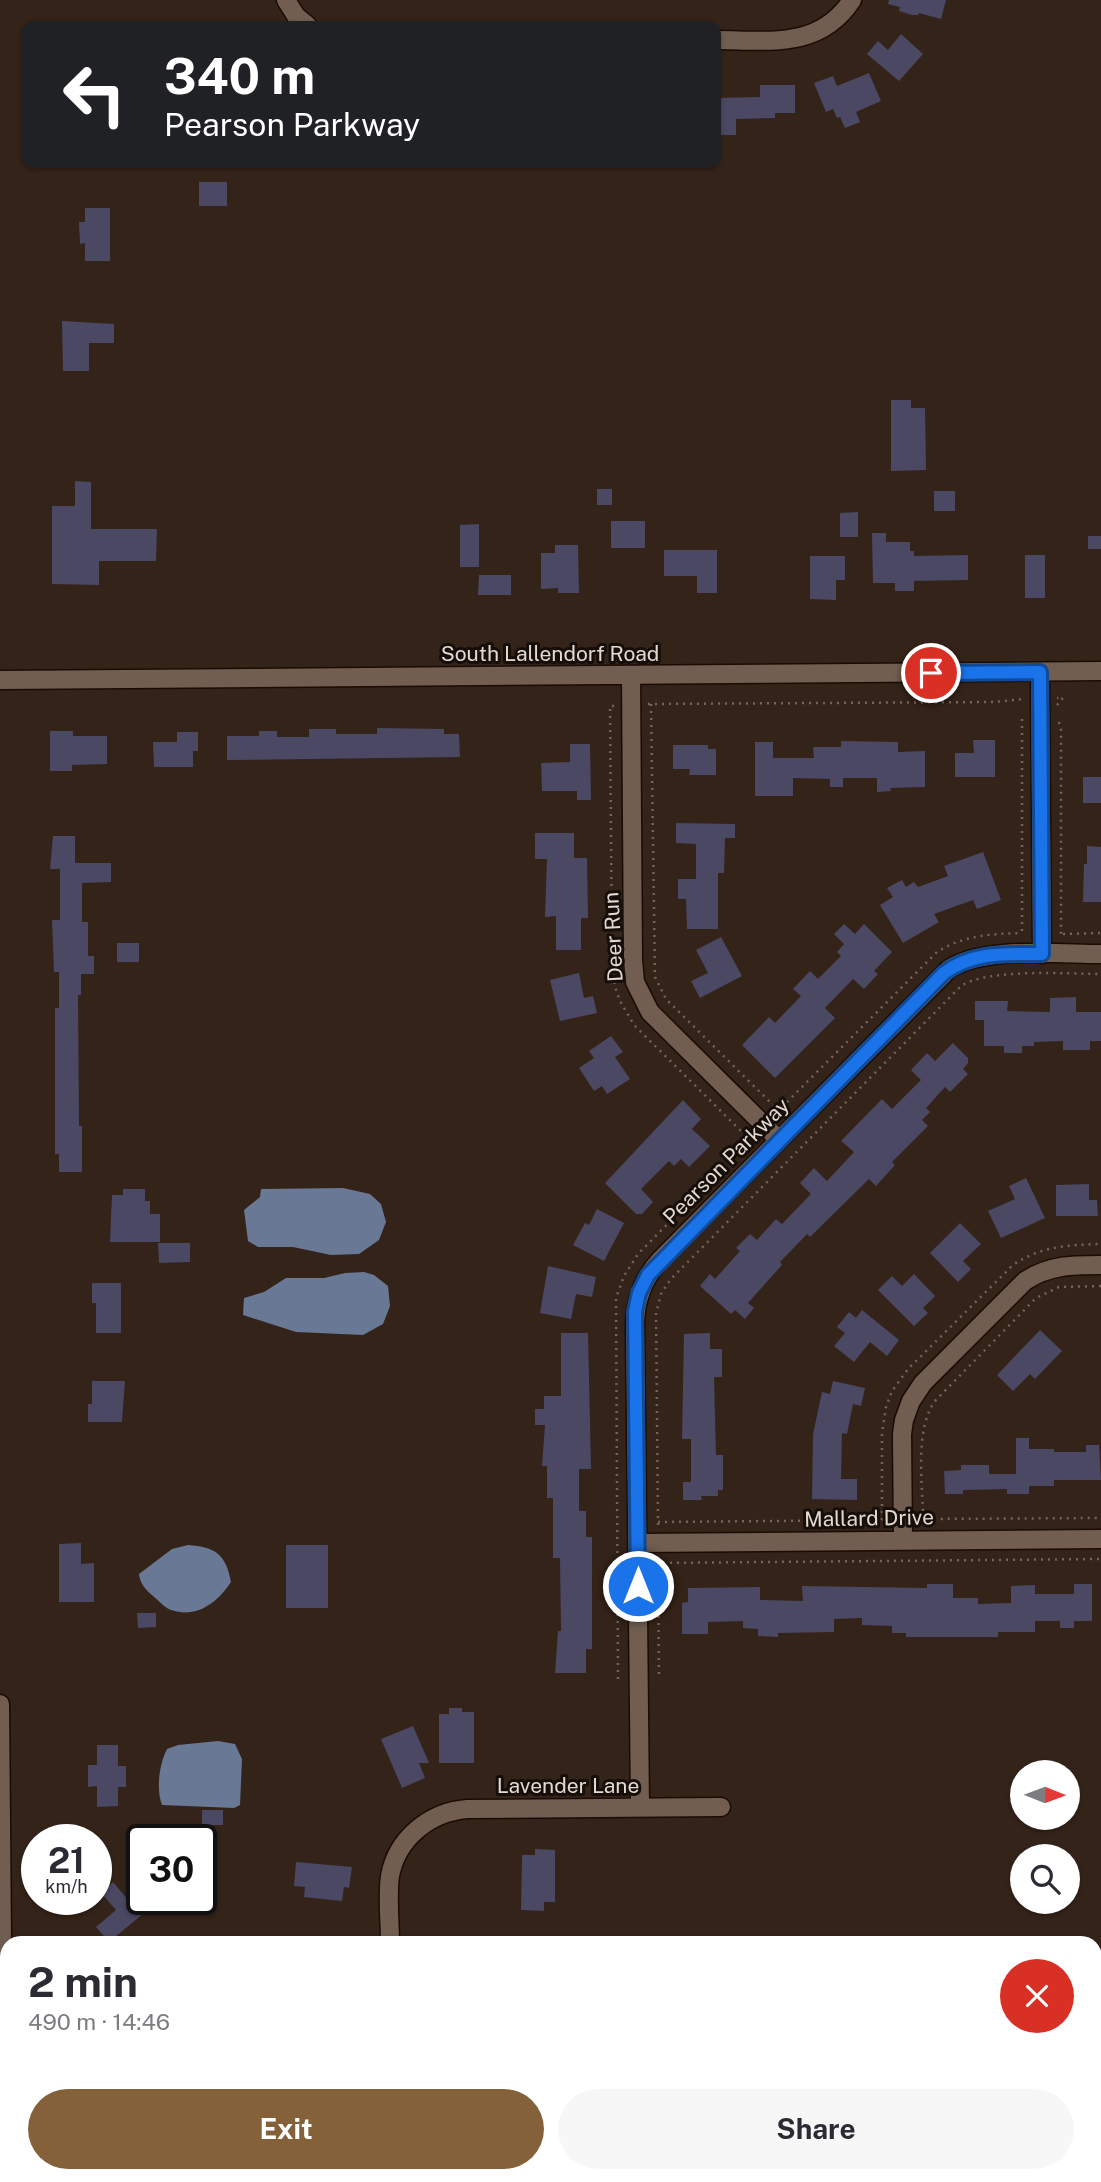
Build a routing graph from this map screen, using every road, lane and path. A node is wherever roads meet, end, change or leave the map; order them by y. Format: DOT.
graph roads {
  1 [pos="286,0"];
  2 [pos="849,4"];
  3 [pos="302,21"];
  4 [pos="721,40"];
  5 [pos="1101,671"];
  6 [pos="1040,672"];
  7 [pos="631,675"];
  8 [pos="0,680"];
  9 [pos="1023,699"];
  10 [pos="651,704"];
  11 [pos="631,705"];
  12 [pos="610,706"];
  13 [pos="1063,933"];
  14 [pos="1101,933"];
  15 [pos="1042,954"];
  16 [pos="1101,954"];
  17 [pos="1101,974"];
  18 [pos="779,1110"];
  19 [pos="779,1140"];
  20 [pos="1101,1244"];
  21 [pos="1101,1265"];
  22 [pos="1101,1286"];
  23 [pos="1101,1518"];
  24 [pos="658,1522"];
  25 [pos="1101,1539"];
  26 [pos="903,1540"];
  27 [pos="638,1543"];
  28 [pos="658,1543"];
  29 [pos="1101,1559"];
  30 [pos="617,1563"];
  31 [pos="638,1563"];
  32 [pos="658,1563"];
  33 [pos="659,1679"];
  34 [pos="0,1704"];
  35 [pos="640,1807"];
  36 [pos="721,1807"];
  37 [pos="4,1936"];
  38 [pos="390,1936"];
  1 -- 3 [label="street"];
  2 -- 4 [label="street"];
  5 -- 6 [label="street, South Lallendorf Road"];
  6 -- 7 [label="street, South Lallendorf Road"];
  6 -- 15 [label="street"];
  7 -- 8 [label="street, South Lallendorf Road"];
  7 -- 11 [label="street, Deer Run"];
  9 -- 10 [label="path"];
  10 -- 11 [label="path"];
  10 -- 18 [label="path"];
  11 -- 12 [label="path"];
  11 -- 19 [label="street, Deer Run"];
  13 -- 14 [label="path"];
  15 -- 16 [label="street, Pearson Parkway"];
  15 -- 19 [label="street, Pearson Parkway"];
  17 -- 24 [label="path"];
  19 -- 27 [label="street, Pearson Parkway"];
  20 -- 24 [label="path"];
  21 -- 26 [label="street"];
  22 -- 23 [label="path"];
  24 -- 28 [label="path"];
  25 -- 26 [label="street, Mallard Drive"];
  26 -- 28 [label="street, Mallard Drive"];
  27 -- 28 [label="street, Mallard Drive"];
  27 -- 31 [label="street, Pearson Parkway"];
  28 -- 32 [label="path"];
  29 -- 32 [label="path"];
  30 -- 31 [label="path"];
  31 -- 32 [label="path"];
  31 -- 35 [label="street, Pearson Parkway"];
  32 -- 33 [label="path"];
  34 -- 37 [label="street"];
  35 -- 36 [label="street, Lavender Lane"];
  35 -- 38 [label="street, Lavender Lane"];
}
